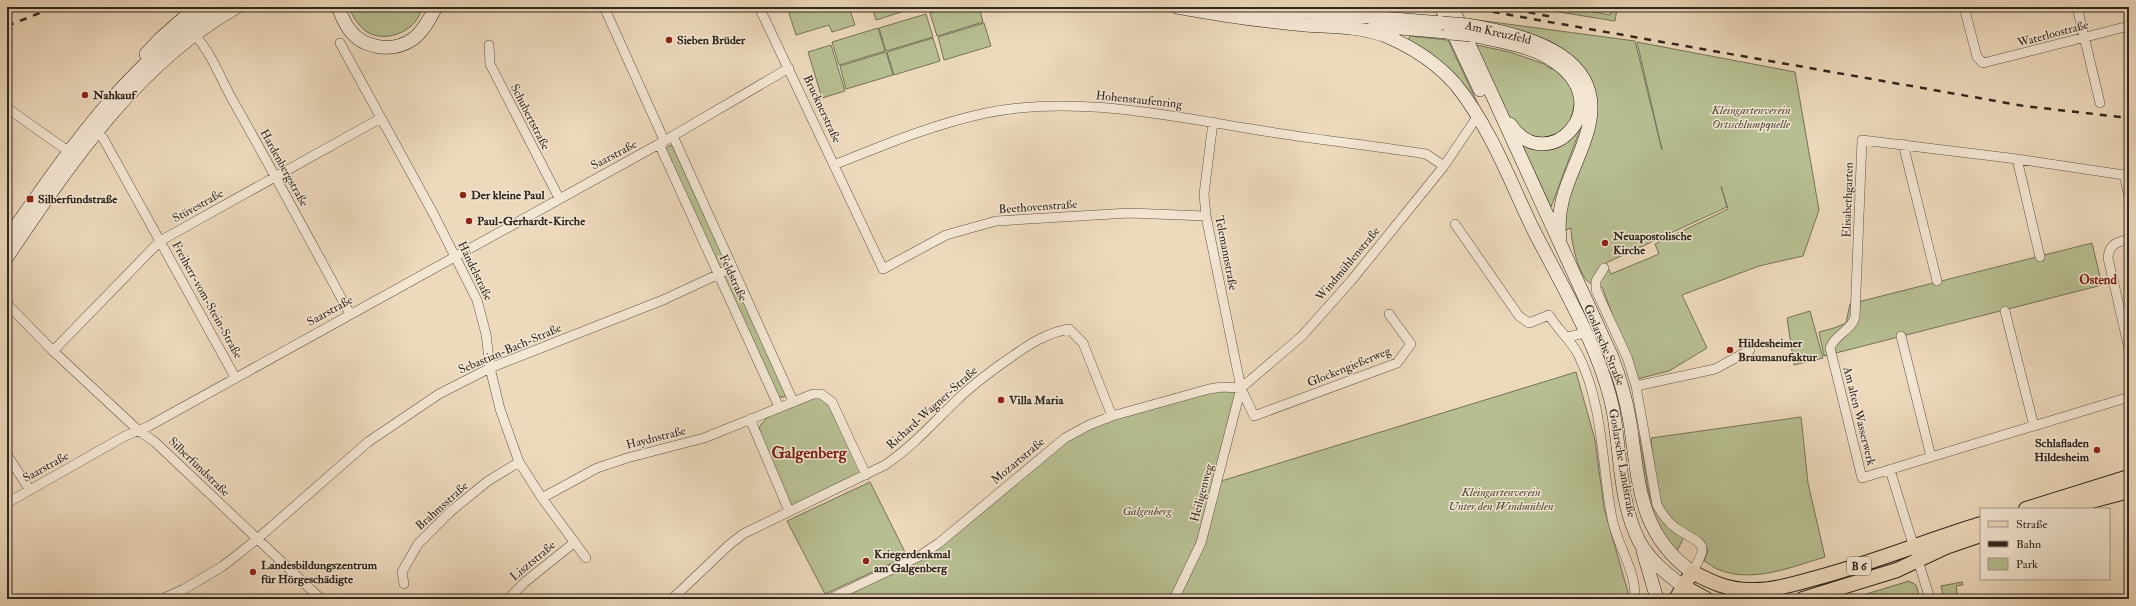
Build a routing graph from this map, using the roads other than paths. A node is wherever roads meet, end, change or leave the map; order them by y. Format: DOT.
graph roads {
  1 [pos="196,7"];
  2 [pos="214,7"];
  3 [pos="237,7"];
  4 [pos="338,7"];
  5 [pos="428,7"];
  6 [pos="436,7"];
  7 [pos="604,7"];
  8 [pos="759,7"];
  9 [pos="1177,7"];
  10 [pos="1246,7"];
  11 [pos="1441,7"];
  12 [pos="1452,7"];
  13 [pos="1659,7"];
  14 [pos="1680,7"];
  15 [pos="1964,7"];
  16 [pos="2078,7"];
  17 [pos="428,21"];
  18 [pos="2129,26"];
  19 [pos="1444,27"];
  20 [pos="1357,28"];
  21 [pos="195,35"];
  22 [pos="1466,37"];
  23 [pos="2084,38"];
  24 [pos="340,43"];
  25 [pos="489,45"];
  26 [pos="789,68"];
  27 [pos="132,76"];
  28 [pos="1492,97"];
  29 [pos="2100,103"];
  30 [pos="7,108"];
  31 [pos="1478,117"];
  32 [pos="381,118"];
  33 [pos="1213,122"];
  34 [pos="96,132"];
  35 [pos="673,136"];
  36 [pos="662,142"];
  37 [pos="1903,144"];
  38 [pos="66,149"];
  39 [pos="2017,159"];
  40 [pos="834,165"];
  41 [pos="1444,166"];
  42 [pos="276,176"];
  43 [pos="2129,196"];
  44 [pos="559,198"];
  45 [pos="1206,216"];
  46 [pos="1455,224"];
  47 [pos="7,239"];
  48 [pos="2129,239"];
  49 [pos="160,241"];
  50 [pos="1561,247"];
  51 [pos="7,257"];
  52 [pos="455,257"];
  53 [pos="2040,257"];
  54 [pos="732,268"];
  55 [pos="1604,268"];
  56 [pos="883,269"];
  57 [pos="718,275"];
  58 [pos="1937,281"];
  59 [pos="1561,285"];
  60 [pos="7,304"];
  61 [pos="2005,311"];
  62 [pos="350,314"];
  63 [pos="1389,314"];
  64 [pos="1585,333"];
  65 [pos="1901,336"];
  66 [pos="1567,337"];
  67 [pos="2129,349"];
  68 [pos="1750,350"];
  69 [pos="53,351"];
  70 [pos="1831,354"];
  71 [pos="490,368"];
  72 [pos="235,378"];
  73 [pos="1636,386"];
  74 [pos="1241,388"];
  75 [pos="2129,397"];
  76 [pos="793,401"];
  77 [pos="779,407"];
  78 [pos="1112,416"];
  79 [pos="750,419"];
  80 [pos="2034,426"];
  81 [pos="139,431"];
  82 [pos="7,455"];
  83 [pos="1931,457"];
  84 [pos="520,462"];
  85 [pos="1890,470"];
  86 [pos="866,475"];
  87 [pos="2129,477"];
  88 [pos="30,490"];
  89 [pos="2129,491"];
  90 [pos="542,498"];
  91 [pos="7,504"];
  92 [pos="2029,508"];
  93 [pos="2065,508"];
  94 [pos="789,511"];
  95 [pos="1980,524"];
  96 [pos="1980,535"];
  97 [pos="256,540"];
  98 [pos="575,542"];
  99 [pos="1640,542"];
  100 [pos="1914,545"];
  101 [pos="586,558"];
  102 [pos="1919,559"];
  103 [pos="1692,572"];
  104 [pos="404,584"];
  105 [pos="1684,587"];
  106 [pos="162,599"];
  107 [pos="321,599"];
  108 [pos="508,599"];
  109 [pos="672,599"];
  110 [pos="829,599"];
  111 [pos="1174,599"];
  112 [pos="1635,599"];
  113 [pos="1656,599"];
  114 [pos="1676,599"];
  115 [pos="1706,599"];
  116 [pos="1803,599"];
  117 [pos="1930,599"];
  1 -- 27 [label="main road"];
  2 -- 27 [label="main road"];
  3 -- 21 [label="main road"];
  4 -- 17 [label="main road"];
  5 -- 17 [label="main road"];
  6 -- 17 [label="main road"];
  7 -- 36 [label="street, Feldstraße"];
  8 -- 26 [label="street"];
  9 -- 20 [label="main road"];
  10 -- 19 [label="main road"];
  11 -- 22 [label="main road"];
  12 -- 22 [label="main road"];
  13 -- 14 [label="street"];
  15 -- 23 [label="street, Waterloostraße"];
  16 -- 23 [label="street"];
  18 -- 23 [label="street, Waterloostraße"];
  19 -- 20 [label="main road"];
  19 -- 22 [label="main road, bridge"];
  20 -- 31 [label="main road"];
  21 -- 34 [label="main road"];
  21 -- 42 [label="street, Hardenbergstraße"];
  22 -- 28 [label="main road"];
  22 -- 28 [label="main road"];
  22 -- 50 [label="main road, Am Kreuzfeld"];
  22 -- 59 [label="main road"];
  23 -- 29 [label="street"];
  24 -- 32 [label="street, Händelstraße"];
  25 -- 44 [label="street, Schubertstraße"];
  26 -- 35 [label="street, Brucknerstraße"];
  26 -- 40 [label="street, Brucknerstraße"];
  27 -- 38 [label="main road"];
  28 -- 50 [label="main road, Goslarsche Straße"];
  30 -- 38 [label="street"];
  31 -- 41 [label="street, Windmühlenstraße"];
  31 -- 59 [label="main road, Goslarsche Landstraße"];
  32 -- 42 [label="street, Stüvestraße"];
  32 -- 52 [label="street, Händelstraße"];
  33 -- 40 [label="street, Hohenstaufenring"];
  33 -- 41 [label="street, Hohenstaufenring"];
  33 -- 45 [label="street, Telemannstraße"];
  34 -- 49 [label="street, Freiherr-vom-Stein-Straße"];
  34 -- 51 [label="main road"];
  35 -- 36 [label="street, Brucknerstraße"];
  35 -- 54 [label="street, Feldstraße"];
  36 -- 44 [label="street, Saarstraße"];
  36 -- 57 [label="street, Feldstraße"];
  37 -- 39 [label="street, Elisabethgarten"];
  37 -- 58 [label="street"];
  37 -- 70 [label="street, Elisabethgarten"];
  38 -- 47 [label="main road"];
  39 -- 43 [label="street, Elisabethgarten"];
  39 -- 53 [label="street"];
  40 -- 56 [label="street, Brucknerstraße"];
  41 -- 74 [label="street, Windmühlenstraße"];
  42 -- 49 [label="street, Stüvestraße"];
  42 -- 62 [label="street, Hardenbergstraße"];
  44 -- 52 [label="street, Saarstraße"];
  45 -- 56 [label="street, Beethovenstraße"];
  45 -- 74 [label="street, Telemannstraße"];
  46 -- 66 [label="street, Goslarsche Landstraße"];
  48 -- 67 [label="street"];
  49 -- 69 [label="street, Stüvestraße"];
  49 -- 72 [label="street, Freiherr-vom-Stein-Straße"];
  50 -- 103 [label="main road, Goslarsche Straße"];
  52 -- 62 [label="street, Saarstraße"];
  52 -- 71 [label="street, Händelstraße"];
  54 -- 57 [label="street, Sebastian-Bach-Straße"];
  54 -- 76 [label="street, Feldstraße"];
  55 -- 73 [label="street"];
  57 -- 71 [label="street, Sebastian-Bach-Straße"];
  57 -- 77 [label="street, Feldstraße"];
  59 -- 64 [label="main road, Goslarsche Landstraße"];
  60 -- 69 [label="street, Silberfundstraße"];
  61 -- 80 [label="street"];
  62 -- 72 [label="street, Saarstraße"];
  63 -- 74 [label="street, Glockengießerweg"];
  64 -- 66 [label="street"];
  64 -- 99 [label="main road, Goslarsche Landstraße"];
  65 -- 83 [label="street"];
  66 -- 112 [label="street, Goslarsche Landstraße"];
  68 -- 73 [label="street"];
  69 -- 81 [label="street, Silberfundstraße"];
  70 -- 85 [label="street, Am alten Wasserwerk"];
  71 -- 84 [label="street, Händelstraße"];
  71 -- 97 [label="street, Sebastian-Bach-Straße"];
  72 -- 81 [label="street, Saarstraße"];
  73 -- 103 [label="street"];
  74 -- 78 [label="street, Mozartstraße"];
  74 -- 111 [label="street, Heiligenweg"];
  75 -- 80 [label="street, Am alten Wasserwerk"];
  76 -- 77 [label="street"];
  76 -- 86 [label="street"];
  77 -- 79 [label="street, Haydnstraße"];
  78 -- 86 [label="street, Richard-Wagner-Straße"];
  78 -- 110 [label="street, Mozartstraße"];
  79 -- 90 [label="street, Haydnstraße"];
  79 -- 94 [label="street"];
  80 -- 83 [label="street, Am alten Wasserwerk"];
  81 -- 88 [label="street, Saarstraße"];
  81 -- 97 [label="street, Silberfundstraße"];
  82 -- 88 [label="street"];
  83 -- 85 [label="street, Am alten Wasserwerk"];
  84 -- 90 [label="street, Händelstraße"];
  84 -- 104 [label="street, Brahmsstraße"];
  85 -- 100 [label="street, Am alten Wasserwerk"];
  86 -- 94 [label="street, Richard-Wagner-Straße"];
  87 -- 92 [label="main road"];
  88 -- 91 [label="street, Saarstraße"];
  89 -- 93 [label="main road"];
  90 -- 98 [label="street, Händelstraße"];
  94 -- 109 [label="street, Richard-Wagner-Straße"];
  95 -- 100 [label="main road, B 6"];
  96 -- 102 [label="main road, B 6"];
  97 -- 106 [label="street, Sebastian-Bach-Straße"];
  97 -- 107 [label="street, Silberfundstraße"];
  98 -- 101 [label="street, Händelstraße"];
  98 -- 108 [label="street, Lisztstraße"];
  99 -- 105 [label="main road, Goslarsche Landstraße"];
  99 -- 113 [label="main road"];
  100 -- 102 [label="street, Am alten Wasserwerk"];
  100 -- 103 [label="main road, B 6"];
  102 -- 116 [label="main road, B 6"];
  102 -- 117 [label="street, Am alten Wasserwerk"];
  103 -- 105 [label="main road"];
  105 -- 114 [label="main road"];
  105 -- 115 [label="main road"];
}
